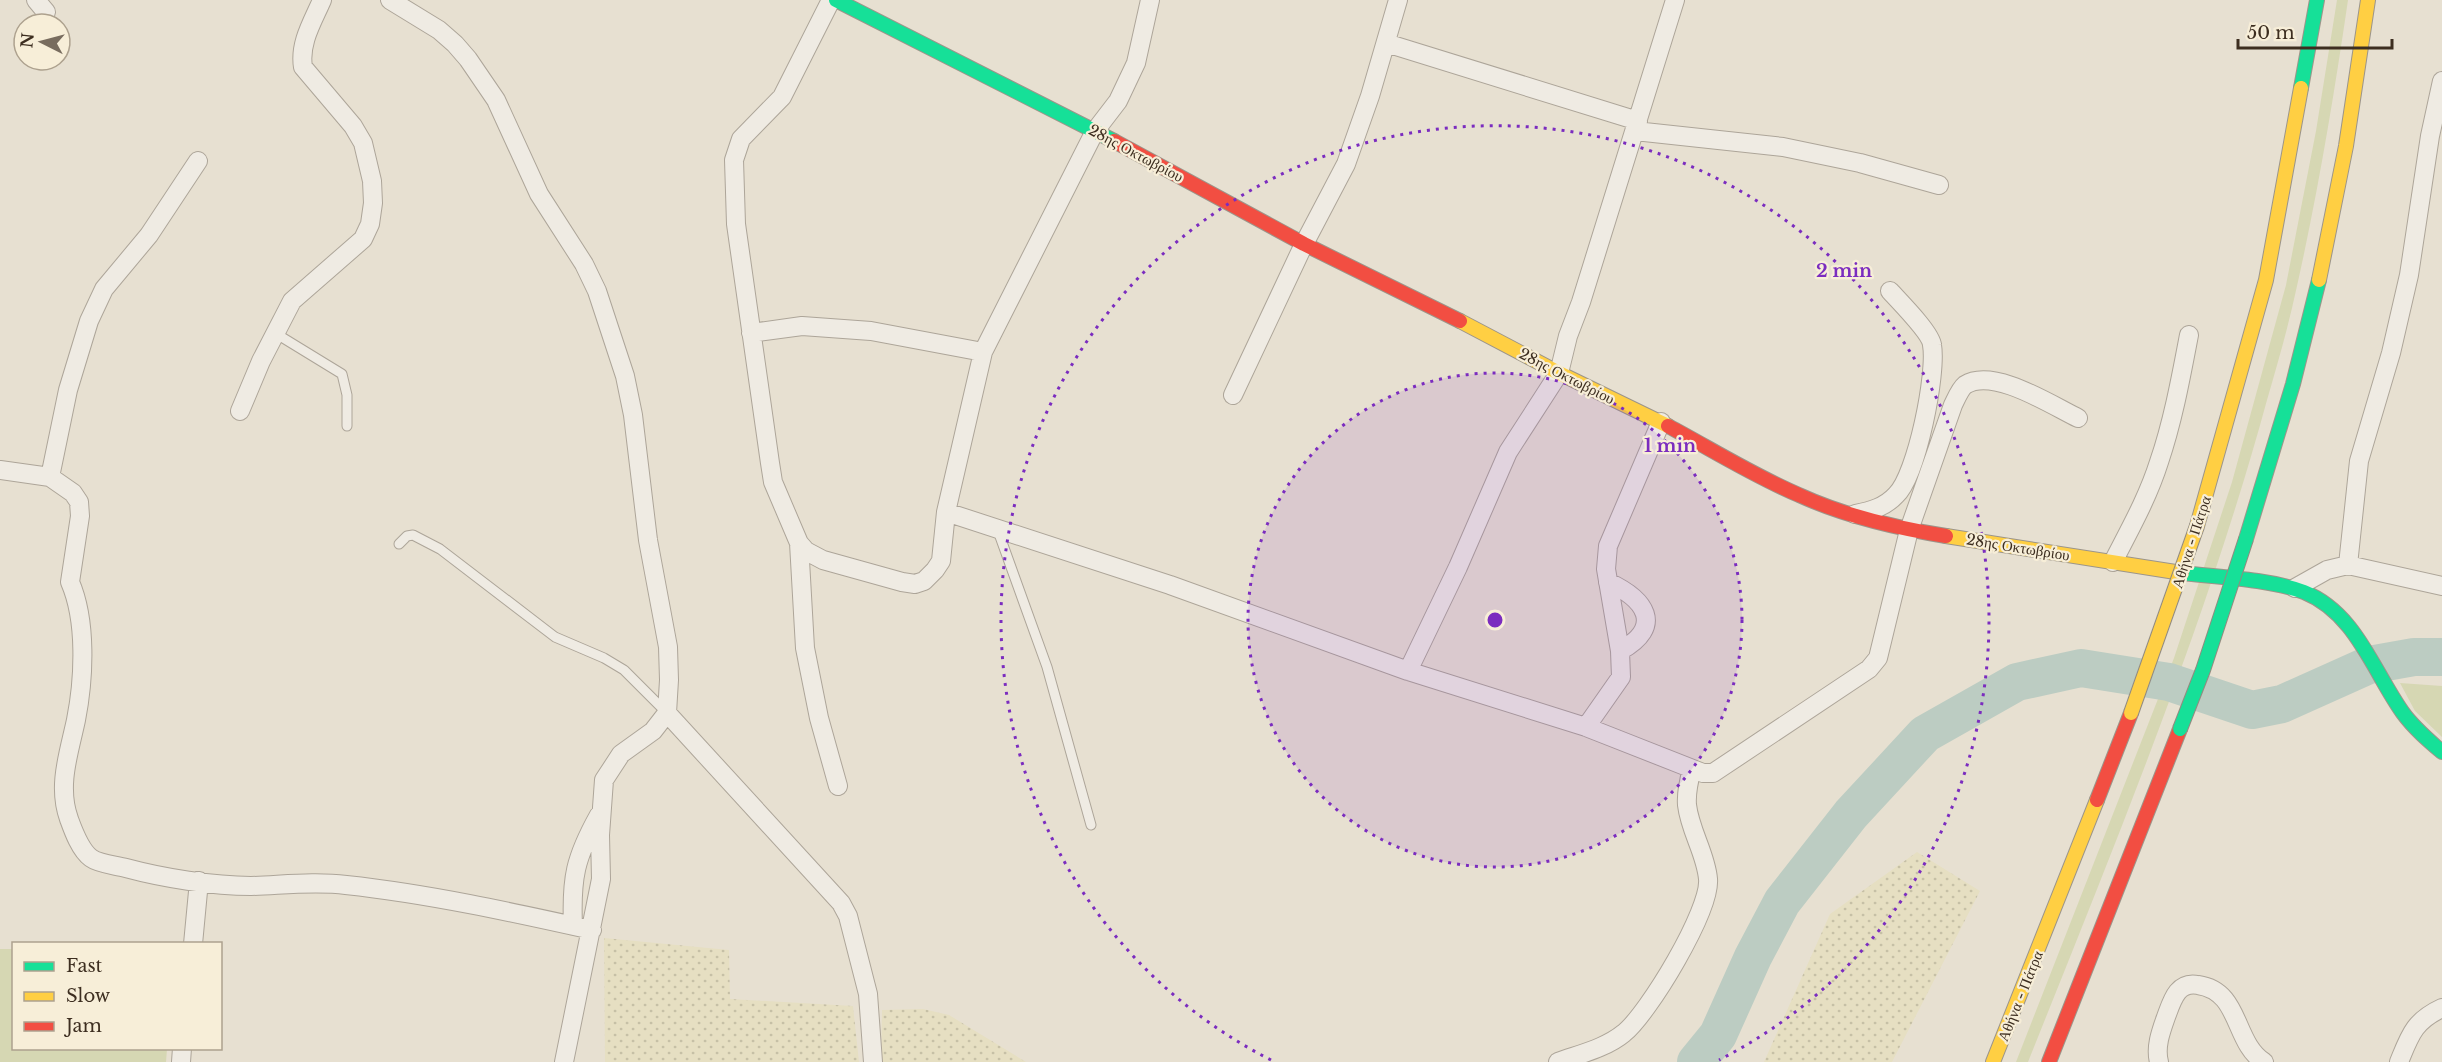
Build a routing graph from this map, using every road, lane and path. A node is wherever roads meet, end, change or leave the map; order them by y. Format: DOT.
graph roads {
  1 [pos="322,0"];
  2 [pos="390,0"];
  3 [pos="831,0"];
  4 [pos="836,0"];
  5 [pos="1150,0"];
  6 [pos="1398,0"];
  7 [pos="1675,0"];
  8 [pos="2317,0"];
  9 [pos="2368,0"];
  10 [pos="1386,43"];
  11 [pos="2442,81"];
  12 [pos="1636,126"];
  13 [pos="1095,131"];
  14 [pos="198,161"];
  15 [pos="1939,185"];
  16 [pos="1304,244"];
  17 [pos="1890,291"];
  18 [pos="275,333"];
  19 [pos="751,333"];
  20 [pos="2189,335"];
  21 [pos="983,352"];
  22 [pos="1559,373"];
  23 [pos="1233,394"];
  24 [pos="240,411"];
  25 [pos="2078,418"];
  26 [pos="1661,422"];
  27 [pos="347,426"];
  28 [pos="0,470"];
  29 [pos="50,477"];
  30 [pos="946,512"];
  31 [pos="1854,515"];
  32 [pos="1909,530"];
  33 [pos="998,531"];
  34 [pos="800,543"];
  35 [pos="399,544"];
  36 [pos="2113,562"];
  37 [pos="2348,565"];
  38 [pos="1608,582"];
  39 [pos="2442,586"];
  40 [pos="2295,588"];
  41 [pos="1620,651"];
  42 [pos="1408,671"];
  43 [pos="667,713"];
  44 [pos="1586,727"];
  45 [pos="2442,752"];
  46 [pos="1692,769"];
  47 [pos="838,786"];
  48 [pos="602,811"];
  49 [pos="1091,825"];
  50 [pos="199,881"];
  51 [pos="573,926"];
  52 [pos="592,930"];
  53 [pos="193,942"];
  54 [pos="2442,1008"];
  55 [pos="564,1062"];
  56 [pos="873,1062"];
  57 [pos="1558,1062"];
  58 [pos="1994,1062"];
  59 [pos="2049,1062"];
  60 [pos="2159,1062"];
  61 [pos="2264,1062"];
  62 [pos="2398,1062"];
  1 -- 18 [label="street"];
  2 -- 43 [label="street"];
  3 -- 19 [label="street"];
  4 -- 13 [label="main road, 28ης Οκτωβρίου"];
  5 -- 13 [label="street"];
  6 -- 10 [label="street"];
  7 -- 12 [label="street"];
  8 -- 58 [label="main road, Αθήνα - Πάτρα, bridge"];
  9 -- 59 [label="main road, bridge"];
  10 -- 12 [label="street"];
  10 -- 16 [label="street"];
  11 -- 37 [label="street"];
  12 -- 15 [label="street"];
  12 -- 22 [label="street"];
  13 -- 16 [label="main road, 28ης Οκτωβρίου"];
  13 -- 21 [label="street"];
  14 -- 29 [label="street"];
  16 -- 22 [label="main road, 28ης Οκτωβρίου"];
  16 -- 23 [label="street"];
  17 -- 31 [label="street"];
  18 -- 24 [label="street"];
  18 -- 27 [label="lane"];
  19 -- 21 [label="street"];
  19 -- 34 [label="street"];
  20 -- 36 [label="street"];
  21 -- 30 [label="street"];
  22 -- 26 [label="main road, 28ης Οκτωβρίου"];
  22 -- 42 [label="street"];
  25 -- 32 [label="street"];
  26 -- 31 [label="main road, 28ης Οκτωβρίου"];
  26 -- 38 [label="street"];
  28 -- 29 [label="street"];
  29 -- 50 [label="street"];
  30 -- 33 [label="street"];
  30 -- 34 [label="street"];
  31 -- 32 [label="main road, 28ης Οκτωβρίου"];
  32 -- 36 [label="main road, 28ης Οκτωβρίου"];
  32 -- 46 [label="street"];
  33 -- 42 [label="street"];
  33 -- 49 [label="lane"];
  34 -- 47 [label="street"];
  35 -- 43 [label="lane"];
  36 -- 40 [label="main road, 28ης Οκτωβρίου"];
  37 -- 39 [label="street"];
  37 -- 40 [label="street"];
  38 -- 41 [label="street"];
  38 -- 41 [label="street"];
  40 -- 45 [label="main road, 28ης Οκτωβρίου"];
  41 -- 44 [label="street"];
  42 -- 44 [label="street"];
  43 -- 48 [label="street"];
  43 -- 56 [label="street"];
  44 -- 46 [label="street"];
  46 -- 57 [label="street"];
  48 -- 51 [label="street"];
  48 -- 52 [label="street"];
  50 -- 51 [label="street"];
  50 -- 53 [label="street"];
  51 -- 52 [label="street"];
  52 -- 55 [label="street"];
  54 -- 62 [label="street"];
  60 -- 61 [label="street"];
}
